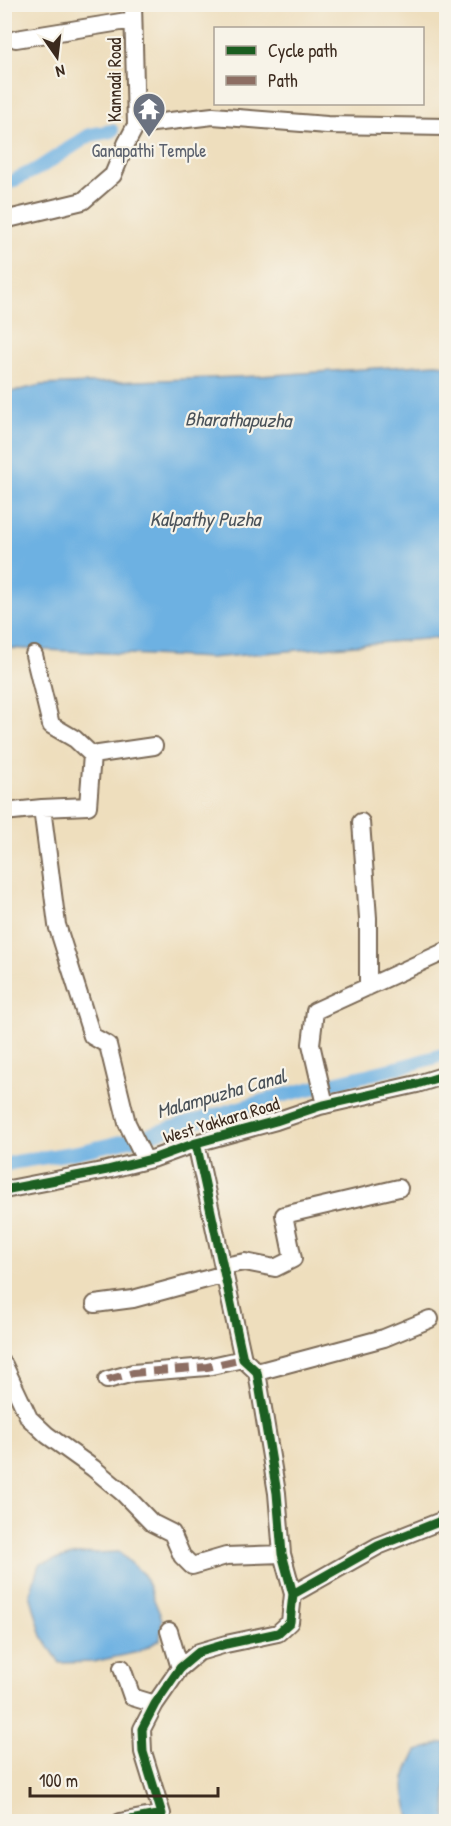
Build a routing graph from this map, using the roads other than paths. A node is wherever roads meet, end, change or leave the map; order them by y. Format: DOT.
graph roads {
  1 [pos="133,12"];
  2 [pos="16,39"];
  3 [pos="136,125"];
  4 [pos="447,127"];
  5 [pos="4,220"];
  6 [pos="34,655"];
  7 [pos="154,746"];
  8 [pos="92,755"];
  9 [pos="42,808"];
  10 [pos="4,812"];
  11 [pos="361,822"];
  12 [pos="447,951"];
  13 [pos="368,987"];
  14 [pos="447,1075"];
  15 [pos="322,1092"];
  16 [pos="196,1143"];
  17 [pos="145,1160"];
  18 [pos="399,1188"];
  19 [pos="4,1190"];
  20 [pos="224,1270"];
  21 [pos="95,1304"];
  22 [pos="430,1319"];
  23 [pos="243,1359"];
  24 [pos="4,1365"];
  25 [pos="257,1372"];
  26 [pos="107,1380"];
  27 [pos="447,1519"];
  28 [pos="282,1554"];
  29 [pos="293,1594"];
  30 [pos="169,1631"];
  31 [pos="122,1668"];
  32 [pos="180,1668"];
  33 [pos="155,1704"];
  34 [pos="120,1821"];
  1 -- 2 [label="street"];
  1 -- 3 [label="street, Kannadi Road"];
  3 -- 4 [label="street"];
  3 -- 5 [label="street, Kannadi Road"];
  6 -- 8 [label="street"];
  7 -- 8 [label="street"];
  8 -- 9 [label="street"];
  9 -- 10 [label="street"];
  9 -- 17 [label="street"];
  11 -- 13 [label="street"];
  12 -- 13 [label="street"];
  13 -- 15 [label="street"];
  14 -- 15 [label="street, West Yakkara Road"];
  15 -- 16 [label="street, West Yakkara Road"];
  16 -- 17 [label="street, West Yakkara Road"];
  16 -- 20 [label="street"];
  17 -- 19 [label="street, West Yakkara Road"];
  18 -- 20 [label="street"];
  20 -- 21 [label="street"];
  20 -- 23 [label="street"];
  22 -- 25 [label="street"];
  23 -- 25 [label="street"];
  23 -- 26 [label="street"];
  24 -- 28 [label="street"];
  25 -- 28 [label="street"];
  27 -- 29 [label="street"];
  28 -- 29 [label="street"];
  29 -- 32 [label="street"];
  30 -- 32 [label="street"];
  31 -- 33 [label="street"];
  32 -- 33 [label="street"];
  33 -- 34 [label="street"];
}
